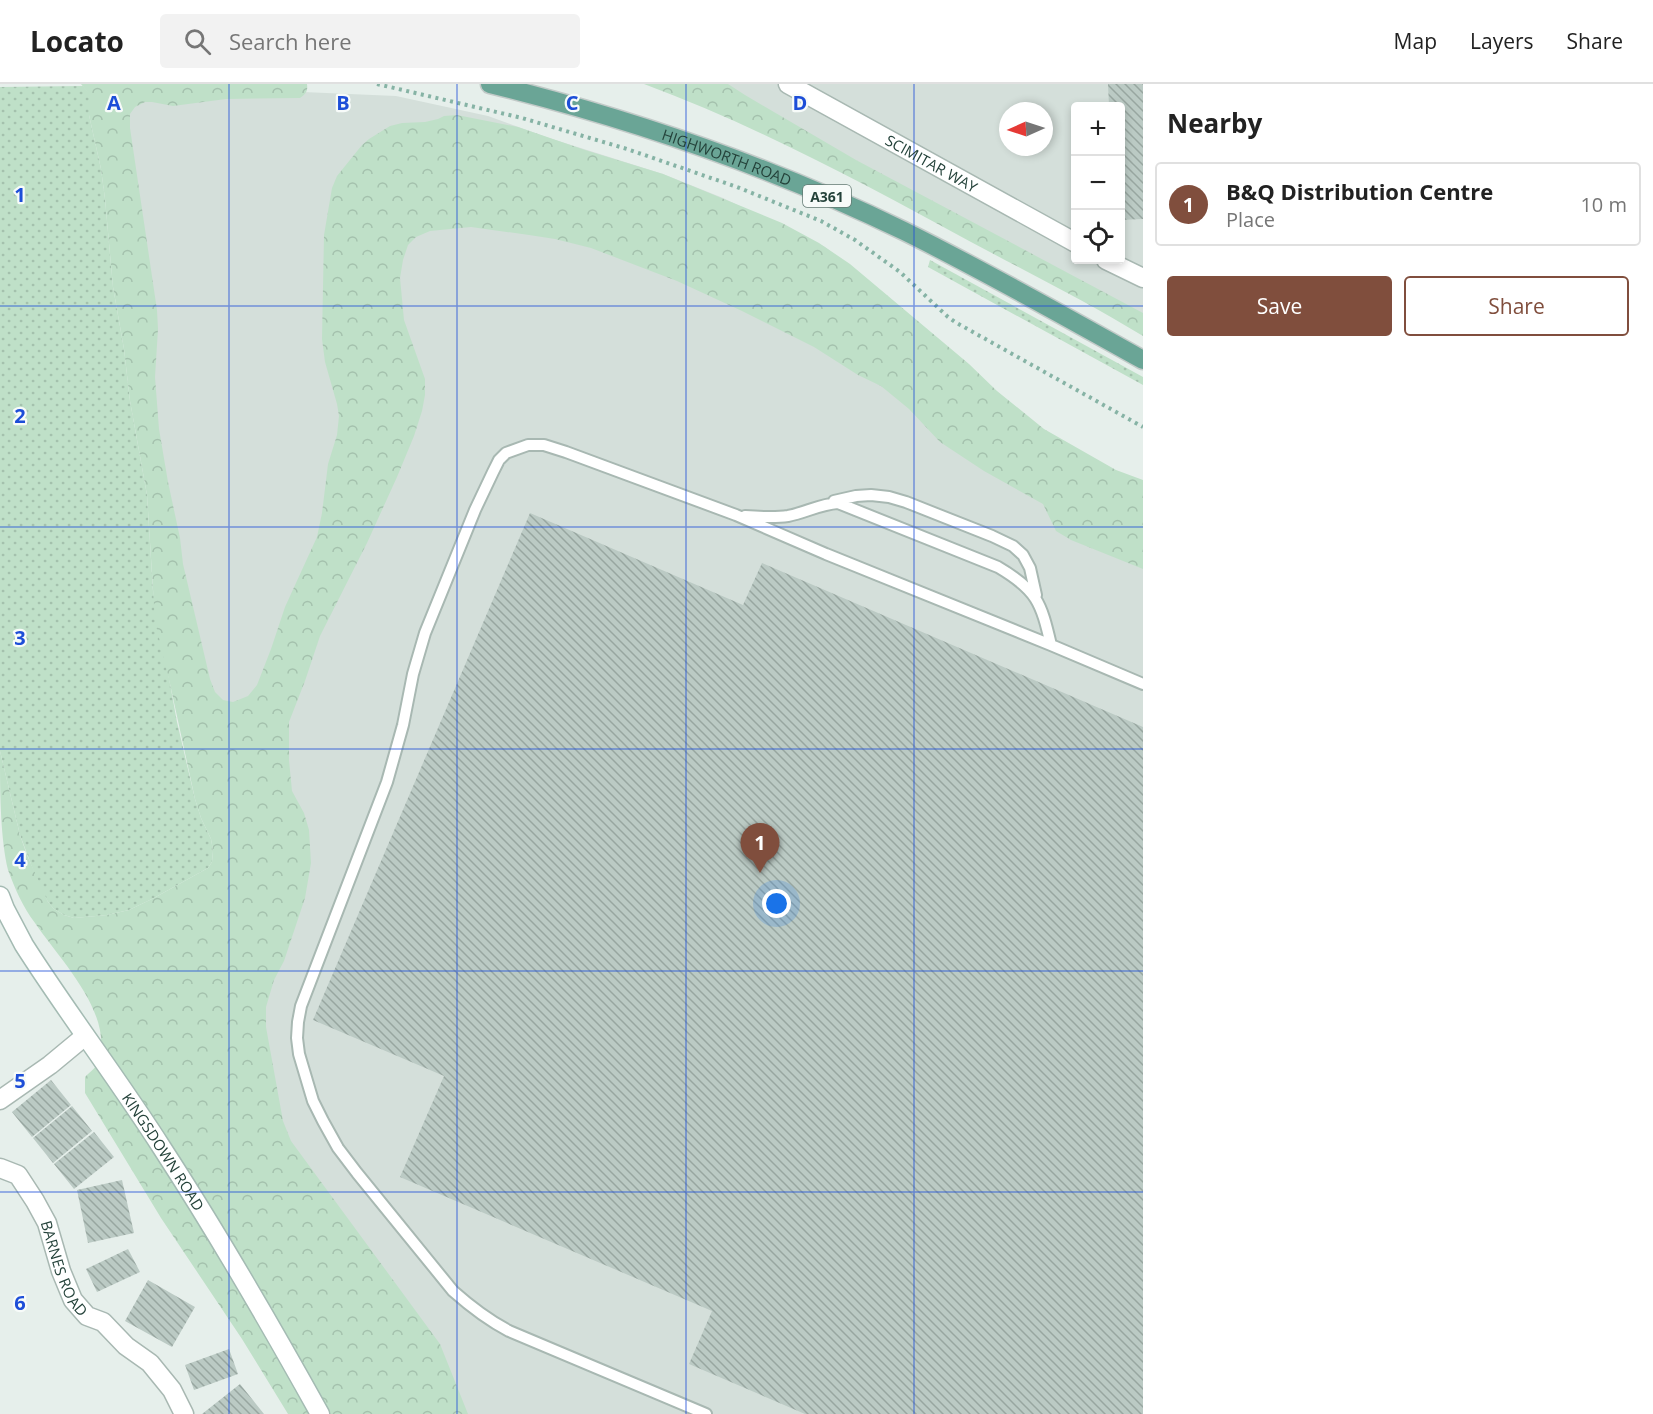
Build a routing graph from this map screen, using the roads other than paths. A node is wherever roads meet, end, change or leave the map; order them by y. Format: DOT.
graph roads {
  1 [pos="490,84"];
  2 [pos="788,84"];
  3 [pos="1071,240"];
  4 [pos="1114,264"];
  5 [pos="1143,278"];
  6 [pos="1143,360"];
  7 [pos="828,503"];
  8 [pos="736,515"];
  9 [pos="1038,601"];
  10 [pos="1051,645"];
  11 [pos="1143,684"];
  12 [pos="2,906"];
  13 [pos="85,1036"];
  14 [pos="0,1100"];
  15 [pos="0,1168"];
  16 [pos="184,1414"];
  17 [pos="320,1414"];
  18 [pos="706,1414"];
  1 -- 6 [label="main road, HIGHWORTH ROAD / A361"];
  2 -- 3 [label="street, SCIMITAR WAY"];
  4 -- 5 [label="street"];
  7 -- 8 [label="lane"];
  7 -- 9 [label="lane"];
  7 -- 9 [label="lane"];
  8 -- 10 [label="lane"];
  8 -- 18 [label="lane"];
  9 -- 10 [label="lane"];
  10 -- 11 [label="lane"];
  12 -- 13 [label="street, KINGSDOWN ROAD"];
  13 -- 14 [label="street"];
  13 -- 17 [label="street, KINGSDOWN ROAD"];
  15 -- 16 [label="street, BARNES ROAD"];
}
